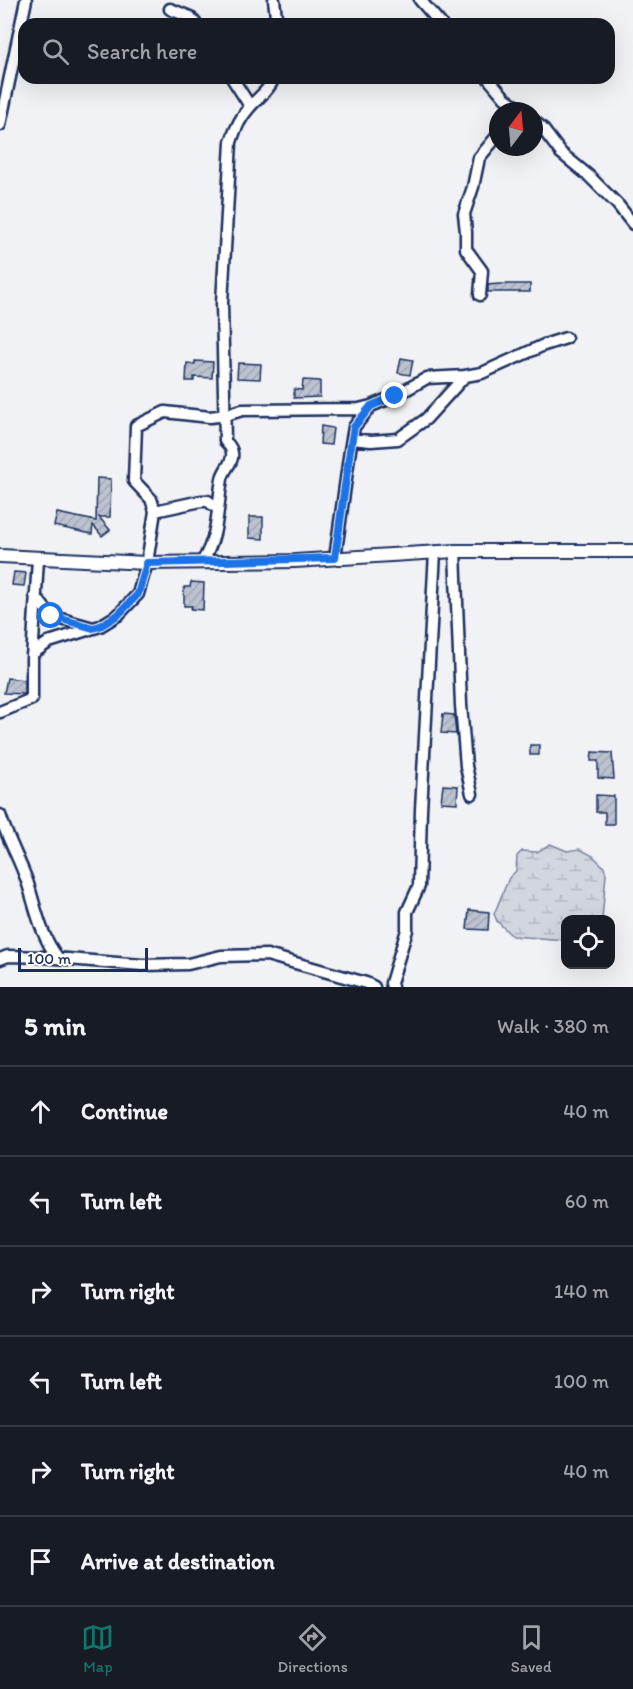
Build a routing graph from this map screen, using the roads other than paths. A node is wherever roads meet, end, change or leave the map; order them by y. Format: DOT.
graph roads {
  1 [pos="26,0"];
  2 [pos="274,0"];
  3 [pos="420,0"];
  4 [pos="170,9"];
  5 [pos="22,18"];
  6 [pos="192,18"];
  7 [pos="276,18"];
  8 [pos="436,18"];
  9 [pos="18,38"];
  10 [pos="236,84"];
  11 [pos="271,84"];
  12 [pos="493,84"];
  13 [pos="509,102"];
  14 [pos="250,106"];
  15 [pos="0,125"];
  16 [pos="543,129"];
  17 [pos="489,146"];
  18 [pos="633,224"];
  19 [pos="480,295"];
  20 [pos="566,338"];
  21 [pos="465,376"];
  22 [pos="371,406"];
  23 [pos="226,415"];
  24 [pos="352,439"];
  25 [pos="218,509"];
  26 [pos="155,510"];
  27 [pos="455,551"];
  28 [pos="633,551"];
  29 [pos="435,552"];
  30 [pos="0,556"];
  31 [pos="38,558"];
  32 [pos="335,558"];
  33 [pos="202,562"];
  34 [pos="147,563"];
  35 [pos="33,592"];
  36 [pos="93,628"];
  37 [pos="32,654"];
  38 [pos="0,712"];
  39 [pos="472,794"];
  40 [pos="0,815"];
  41 [pos="58,958"];
  42 [pos="0,959"];
  43 [pos="374,987"];
  44 [pos="392,987"];
  1 -- 5 [label="street"];
  2 -- 7 [label="street"];
  3 -- 8 [label="street"];
  4 -- 6 [label="street"];
  9 -- 15 [label="street"];
  10 -- 14 [label="street"];
  11 -- 14 [label="street"];
  12 -- 13 [label="street"];
  14 -- 23 [label="street"];
  16 -- 18 [label="street"];
  17 -- 19 [label="street"];
  20 -- 21 [label="street"];
  21 -- 22 [label="street"];
  21 -- 24 [label="street"];
  22 -- 23 [label="street"];
  22 -- 24 [label="street"];
  23 -- 25 [label="street"];
  23 -- 26 [label="street"];
  24 -- 32 [label="street"];
  25 -- 26 [label="street"];
  25 -- 33 [label="street"];
  26 -- 34 [label="street"];
  27 -- 28 [label="main road"];
  27 -- 29 [label="main road"];
  27 -- 39 [label="street"];
  29 -- 32 [label="main road"];
  29 -- 44 [label="street"];
  30 -- 31 [label="main road"];
  31 -- 34 [label="main road"];
  31 -- 35 [label="street"];
  32 -- 33 [label="main road"];
  33 -- 34 [label="main road"];
  34 -- 36 [label="street"];
  35 -- 36 [label="street"];
  35 -- 37 [label="street"];
  36 -- 37 [label="street"];
  37 -- 38 [label="street"];
  40 -- 41 [label="street"];
  41 -- 42 [label="street"];
  41 -- 43 [label="street"];
}
